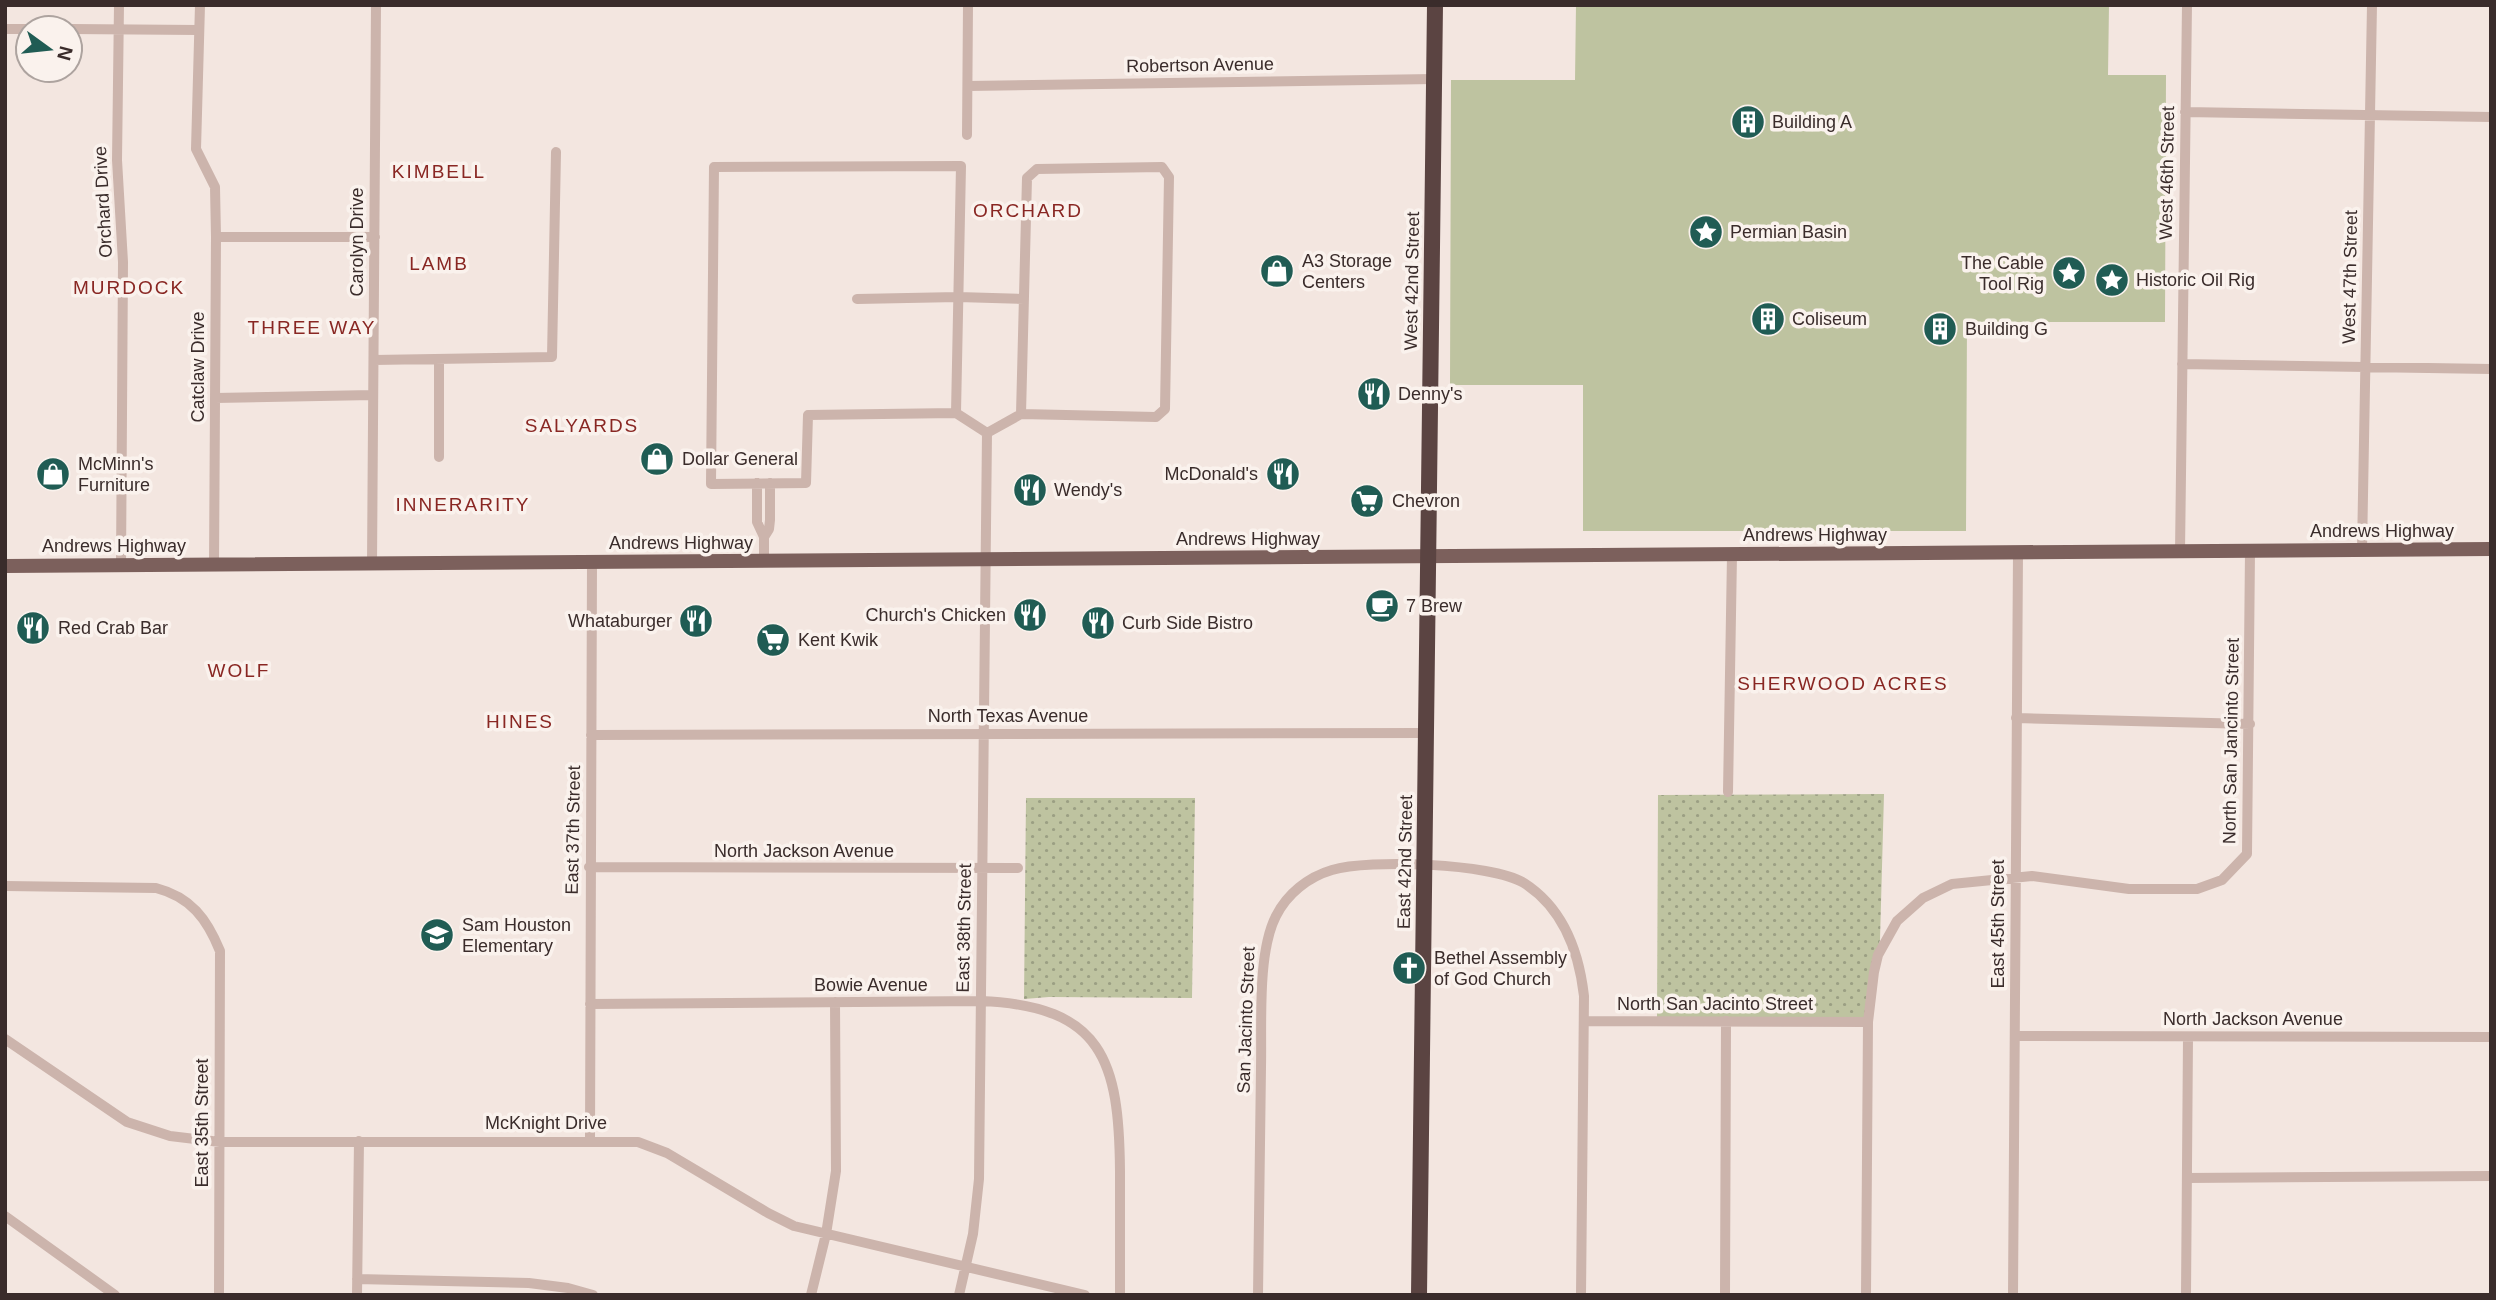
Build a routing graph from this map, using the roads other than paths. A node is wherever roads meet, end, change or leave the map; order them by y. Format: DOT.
graph roads {
  1 [pos="119,5"];
  2 [pos="200,5"];
  3 [pos="376,5"];
  4 [pos="968,5"];
  5 [pos="1435,5"];
  6 [pos="2186,5"];
  7 [pos="2372,5"];
  8 [pos="84,29"];
  9 [pos="118,29"];
  10 [pos="199,30"];
  11 [pos="1434,79"];
  12 [pos="968,86"];
  13 [pos="2185,112"];
  14 [pos="2370,115"];
  15 [pos="2491,117"];
  16 [pos="967,135"];
  17 [pos="556,152"];
  18 [pos="216,237"];
  19 [pos="375,237"];
  20 [pos="958,297"];
  21 [pos="857,299"];
  22 [pos="1024,299"];
  23 [pos="374,360"];
  24 [pos="439,360"];
  25 [pos="2182,364"];
  26 [pos="2366,367"];
  27 [pos="2491,369"];
  28 [pos="373,395"];
  29 [pos="215,398"];
  30 [pos="956,413"];
  31 [pos="1021,414"];
  32 [pos="987,433"];
  33 [pos="439,457"];
  34 [pos="757,483"];
  35 [pos="770,483"];
  36 [pos="764,537"];
  37 [pos="2491,549"];
  38 [pos="2362,550"];
  39 [pos="2180,551"];
  40 [pos="2250,551"];
  41 [pos="2018,553"];
  42 [pos="1732,555"];
  43 [pos="1428,557"];
  44 [pos="986,560"];
  45 [pos="764,561"];
  46 [pos="592,562"];
  47 [pos="372,564"];
  48 [pos="214,565"];
  49 [pos="5,566"];
  50 [pos="121,566"];
  51 [pos="2016,718"];
  52 [pos="2250,724"];
  53 [pos="1426,733"];
  54 [pos="984,734"];
  55 [pos="591,735"];
  56 [pos="1728,792"];
  57 [pos="1424,866"];
  58 [pos="589,867"];
  59 [pos="982,869"];
  60 [pos="1018,869"];
  61 [pos="2016,877"];
  62 [pos="5,886"];
  63 [pos="981,1001"];
  64 [pos="835,1002"];
  65 [pos="590,1004"];
  66 [pos="1584,1021"];
  67 [pos="1726,1021"];
  68 [pos="1868,1022"];
  69 [pos="2015,1037"];
  70 [pos="2188,1037"];
  71 [pos="2491,1037"];
  72 [pos="5,1039"];
  73 [pos="590,1140"];
  74 [pos="359,1141"];
  75 [pos="220,1142"];
  76 [pos="2491,1176"];
  77 [pos="2187,1178"];
  78 [pos="5,1216"];
  79 [pos="825,1234"];
  80 [pos="966,1267"];
  81 [pos="357,1279"];
  82 [pos="115,1295"];
  83 [pos="219,1295"];
  84 [pos="357,1295"];
  85 [pos="593,1295"];
  86 [pos="811,1295"];
  87 [pos="959,1295"];
  88 [pos="1086,1295"];
  89 [pos="1120,1295"];
  90 [pos="1258,1295"];
  91 [pos="1419,1295"];
  92 [pos="1581,1295"];
  93 [pos="1725,1295"];
  94 [pos="1866,1295"];
  95 [pos="2013,1295"];
  96 [pos="2186,1295"];
  1 -- 9 [label="street, Orchard Drive"];
  2 -- 10 [label="street, Catclaw Drive"];
  3 -- 19 [label="street, Carolyn Drive"];
  4 -- 12 [label="street"];
  5 -- 11 [label="highway, West 42nd Street"];
  6 -- 13 [label="street, West 46th Street"];
  7 -- 14 [label="street, West 47th Street"];
  8 -- 9 [label="street"];
  9 -- 10 [label="street"];
  9 -- 50 [label="street, Orchard Drive"];
  10 -- 18 [label="street, Catclaw Drive"];
  11 -- 12 [label="street, Robertson Avenue"];
  11 -- 43 [label="highway, West 42nd Street"];
  12 -- 16 [label="street"];
  13 -- 14 [label="street"];
  13 -- 25 [label="street, West 46th Street"];
  14 -- 15 [label="street"];
  14 -- 26 [label="street, West 47th Street"];
  17 -- 24 [label="street"];
  18 -- 19 [label="street"];
  18 -- 29 [label="street, Catclaw Drive"];
  19 -- 23 [label="street, Carolyn Drive"];
  20 -- 21 [label="street"];
  20 -- 22 [label="street"];
  20 -- 30 [label="street"];
  20 -- 34 [label="street"];
  22 -- 31 [label="street"];
  22 -- 31 [label="street"];
  23 -- 24 [label="street"];
  23 -- 28 [label="street, Carolyn Drive"];
  24 -- 33 [label="street"];
  25 -- 26 [label="street"];
  25 -- 39 [label="street, West 46th Street"];
  26 -- 27 [label="street"];
  26 -- 38 [label="street, West 47th Street"];
  28 -- 29 [label="street"];
  28 -- 47 [label="street, Carolyn Drive"];
  29 -- 48 [label="street, Catclaw Drive"];
  30 -- 32 [label="street"];
  30 -- 35 [label="street"];
  31 -- 32 [label="street"];
  32 -- 44 [label="street, East 38th Street"];
  34 -- 35 [label="street"];
  34 -- 36 [label="street"];
  35 -- 36 [label="street"];
  36 -- 45 [label="street"];
  37 -- 38 [label="main road, Andrews Highway"];
  38 -- 40 [label="main road, Andrews Highway"];
  39 -- 40 [label="main road, Andrews Highway"];
  39 -- 41 [label="main road, Andrews Highway"];
  40 -- 52 [label="street, North San Jancinto Street"];
  41 -- 42 [label="main road, Andrews Highway"];
  41 -- 51 [label="street, East 45th Street"];
  42 -- 43 [label="main road, Andrews Highway"];
  42 -- 56 [label="street"];
  43 -- 44 [label="main road, Andrews Highway"];
  43 -- 53 [label="highway, East 42nd Street"];
  44 -- 45 [label="main road, Andrews Highway"];
  44 -- 54 [label="street, East 38th Street"];
  45 -- 46 [label="main road, Andrews Highway"];
  46 -- 47 [label="main road, Andrews Highway"];
  46 -- 55 [label="street, East 37th Street"];
  47 -- 48 [label="main road, Andrews Highway"];
  48 -- 50 [label="main road, Andrews Highway"];
  49 -- 50 [label="main road, Andrews Highway"];
  51 -- 52 [label="street"];
  51 -- 61 [label="street, East 45th Street"];
  52 -- 61 [label="street, North San Jancinto Street"];
  53 -- 54 [label="street, North Texas Avenue"];
  53 -- 57 [label="highway, East 42nd Street"];
  54 -- 55 [label="street, North Texas Avenue"];
  54 -- 59 [label="street, East 38th Street"];
  55 -- 58 [label="street, East 37th Street"];
  57 -- 66 [label="street"];
  57 -- 90 [label="street, San Jacinto Street"];
  57 -- 91 [label="highway, East 42nd Street"];
  58 -- 59 [label="street, North Jackson Avenue"];
  58 -- 65 [label="street, East 37th Street"];
  59 -- 60 [label="street, North Jackson Avenue"];
  59 -- 63 [label="street, East 38th Street"];
  61 -- 68 [label="street"];
  61 -- 69 [label="street, East 45th Street"];
  62 -- 75 [label="street, East 35th Street"];
  63 -- 64 [label="street, Bowie Avenue"];
  63 -- 80 [label="street, East 38th Street"];
  63 -- 89 [label="street, Bowie Avenue"];
  64 -- 65 [label="street, Bowie Avenue"];
  64 -- 79 [label="street"];
  65 -- 73 [label="street, East 37th Street"];
  66 -- 67 [label="street, North San Jacinto Street"];
  66 -- 92 [label="street"];
  67 -- 68 [label="street, North San Jacinto Street"];
  67 -- 93 [label="street"];
  68 -- 94 [label="street"];
  69 -- 70 [label="street, North Jackson Avenue"];
  69 -- 95 [label="street, East 45th Street"];
  70 -- 71 [label="street, North Jackson Avenue"];
  70 -- 77 [label="street"];
  72 -- 75 [label="street, McKnight Drive"];
  73 -- 74 [label="street, McKnight Drive"];
  73 -- 79 [label="street, McKnight Drive"];
  74 -- 75 [label="street, McKnight Drive"];
  74 -- 81 [label="street"];
  75 -- 83 [label="street, East 35th Street"];
  76 -- 77 [label="street"];
  77 -- 96 [label="street"];
  78 -- 82 [label="street"];
  79 -- 80 [label="street, McKnight Drive"];
  79 -- 86 [label="street"];
  80 -- 87 [label="street, East 38th Street"];
  80 -- 88 [label="street, McKnight Drive"];
  81 -- 84 [label="street"];
  81 -- 85 [label="street"];
}
